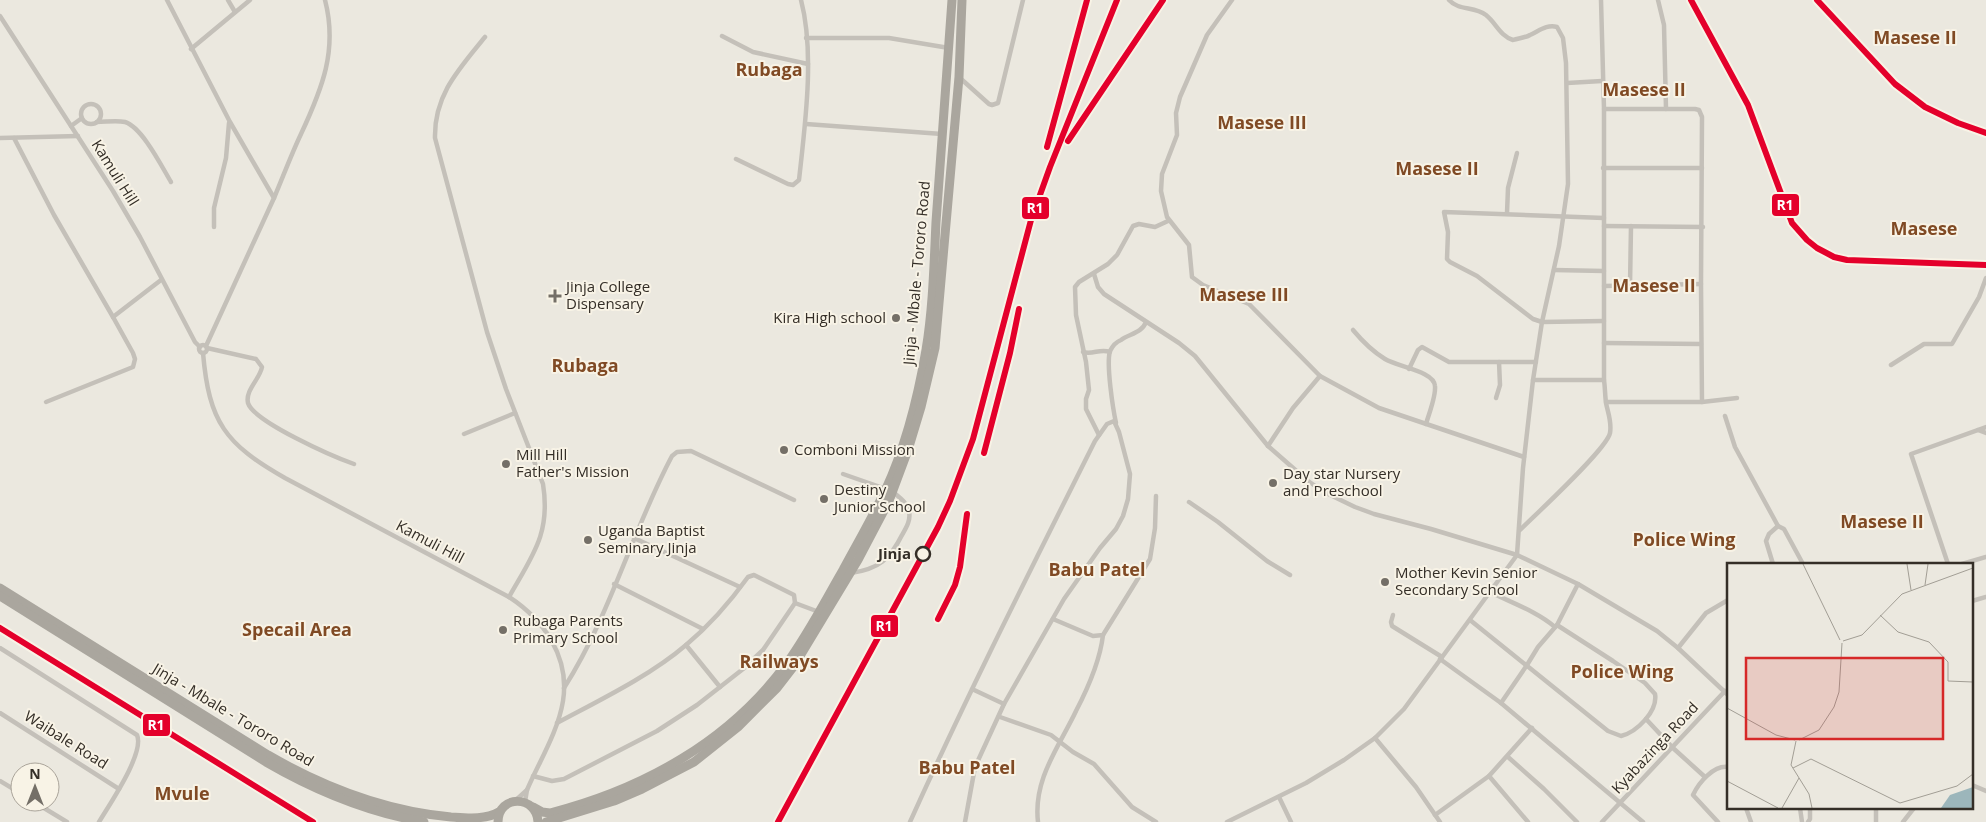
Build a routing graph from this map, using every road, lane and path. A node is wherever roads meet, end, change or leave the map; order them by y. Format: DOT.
graph roads {
  1 [pos="167,0"];
  2 [pos="228,0"];
  3 [pos="250,0"];
  4 [pos="324,0"];
  5 [pos="801,0"];
  6 [pos="952,0"];
  7 [pos="962,0"];
  8 [pos="1023,0"];
  9 [pos="1232,0"];
  10 [pos="1449,0"];
  11 [pos="1601,0"];
  12 [pos="1658,0"];
  13 [pos="235,12"];
  14 [pos="0,16"];
  15 [pos="722,36"];
  16 [pos="485,37"];
  17 [pos="806,38"];
  18 [pos="949,48"];
  19 [pos="191,49"];
  20 [pos="808,64"];
  21 [pos="959,77"];
  22 [pos="1602,81"];
  23 [pos="1567,83"];
  24 [pos="1604,109"];
  25 [pos="1666,109"];
  26 [pos="82,118"];
  27 [pos="97,122"];
  28 [pos="230,122"];
  29 [pos="806,124"];
  30 [pos="71,126"];
  31 [pos="942,134"];
  32 [pos="78,136"];
  33 [pos="0,138"];
  34 [pos="14,138"];
  35 [pos="1517,152"];
  36 [pos="736,159"];
  37 [pos="1603,168"];
  38 [pos="1702,168"];
  39 [pos="171,182"];
  40 [pos="274,198"];
  41 [pos="1507,213"];
  42 [pos="1564,217"];
  43 [pos="1604,218"];
  44 [pos="1168,221"];
  45 [pos="1604,226"];
  46 [pos="1632,226"];
  47 [pos="214,227"];
  48 [pos="1703,227"];
  49 [pos="1554,270"];
  50 [pos="1604,271"];
  51 [pos="1094,274"];
  52 [pos="1986,278"];
  53 [pos="161,280"];
  54 [pos="1701,284"];
  55 [pos="1604,286"];
  56 [pos="1630,286"];
  57 [pos="113,317"];
  58 [pos="1604,321"];
  59 [pos="1146,322"];
  60 [pos="1542,322"];
  61 [pos="1354,330"];
  62 [pos="1604,343"];
  63 [pos="1701,344"];
  64 [pos="200,347"];
  65 [pos="207,347"];
  66 [pos="1083,352"];
  67 [pos="1110,352"];
  68 [pos="203,353"];
  69 [pos="1498,362"];
  70 [pos="1536,362"];
  71 [pos="1891,365"];
  72 [pos="1409,369"];
  73 [pos="1320,376"];
  74 [pos="1533,380"];
  75 [pos="1604,380"];
  76 [pos="1496,398"];
  77 [pos="1737,398"];
  78 [pos="46,402"];
  79 [pos="1606,402"];
  80 [pos="1702,402"];
  81 [pos="515,412"];
  82 [pos="1114,413"];
  83 [pos="1725,416"];
  84 [pos="1116,423"];
  85 [pos="1107,424"];
  86 [pos="1426,424"];
  87 [pos="1986,427"];
  88 [pos="1978,430"];
  89 [pos="1986,433"];
  90 [pos="464,434"];
  91 [pos="1099,434"];
  92 [pos="1268,446"];
  93 [pos="1524,457"];
  94 [pos="354,464"];
  95 [pos="843,474"];
  96 [pos="889,490"];
  97 [pos="1156,496"];
  98 [pos="794,500"];
  99 [pos="1189,502"];
  100 [pos="1778,526"];
  101 [pos="1520,530"];
  102 [pos="634,538"];
  103 [pos="1517,556"];
  104 [pos="1986,557"];
  105 [pos="1773,563"];
  106 [pos="1802,563"];
  107 [pos="1948,563"];
  108 [pos="1965,563"];
  109 [pos="850,574"];
  110 [pos="1290,575"];
  111 [pos="614,584"];
  112 [pos="1578,584"];
  113 [pos="740,587"];
  114 [pos="0,588"];
  115 [pos="1490,592"];
  116 [pos="0,596"];
  117 [pos="509,598"];
  118 [pos="1727,601"];
  119 [pos="795,603"];
  120 [pos="819,612"];
  121 [pos="1393,615"];
  122 [pos="1053,619"];
  123 [pos="1470,620"];
  124 [pos="1556,626"];
  125 [pos="703,629"];
  126 [pos="1103,635"];
  127 [pos="686,645"];
  128 [pos="0,648"];
  129 [pos="1678,648"];
  130 [pos="1441,658"];
  131 [pos="1528,665"];
  132 [pos="720,687"];
  133 [pos="564,688"];
  134 [pos="972,689"];
  135 [pos="1727,693"];
  136 [pos="1501,703"];
  137 [pos="1004,704"];
  138 [pos="0,713"];
  139 [pos="1000,717"];
  140 [pos="1646,719"];
  141 [pos="556,724"];
  142 [pos="1532,728"];
  143 [pos="1375,738"];
  144 [pos="1059,742"];
  145 [pos="1673,748"];
  146 [pos="1508,757"];
  147 [pos="1727,767"];
  148 [pos="533,776"];
  149 [pos="1489,776"];
  150 [pos="1706,777"];
  151 [pos="1974,786"];
  152 [pos="119,789"];
  153 [pos="527,790"];
  154 [pos="1986,791"];
  155 [pos="1279,797"];
  156 [pos="515,801"];
  157 [pos="1621,802"];
  158 [pos="529,804"];
  159 [pos="1747,810"];
  160 [pos="1912,810"];
  161 [pos="50,812"];
  162 [pos="500,812"];
  163 [pos="1436,815"];
  164 [pos="67,822"];
  165 [pos="99,822"];
  166 [pos="424,822"];
  167 [pos="498,822"];
  168 [pos="538,822"];
  169 [pos="546,822"];
  170 [pos="910,822"];
  171 [pos="965,822"];
  172 [pos="1038,822"];
  173 [pos="1156,822"];
  174 [pos="1228,822"];
  175 [pos="1290,822"];
  176 [pos="1440,822"];
  177 [pos="1528,822"];
  178 [pos="1577,822"];
  179 [pos="1602,822"];
  180 [pos="1643,822"];
  181 [pos="1718,822"];
  182 [pos="1751,822"];
  183 [pos="1903,822"];
  1 -- 19 [label="street"];
  2 -- 13 [label="street"];
  3 -- 13 [label="street"];
  4 -- 40 [label="street"];
  5 -- 17 [label="street"];
  6 -- 18 [label="highway, Jinja - Mbale - Tororo Road"];
  7 -- 21 [label="highway, Jinja - Mbale - Tororo Road"];
  8 -- 21 [label="street"];
  9 -- 44 [label="street"];
  10 -- 23 [label="street"];
  11 -- 22 [label="street"];
  12 -- 25 [label="street"];
  13 -- 19 [label="street"];
  14 -- 30 [label="street, Kamuli Hill"];
  15 -- 20 [label="street"];
  16 -- 81 [label="street"];
  17 -- 18 [label="street"];
  17 -- 20 [label="street"];
  18 -- 31 [label="highway, Jinja - Mbale - Tororo Road"];
  19 -- 28 [label="street"];
  20 -- 29 [label="street"];
  21 -- 96 [label="highway, Jinja - Mbale - Tororo Road"];
  22 -- 23 [label="street"];
  22 -- 24 [label="street"];
  23 -- 42 [label="street"];
  24 -- 25 [label="street"];
  24 -- 37 [label="street"];
  25 -- 38 [label="street"];
  26 -- 27 [label="street"];
  26 -- 27 [label="street"];
  26 -- 30 [label="street"];
  27 -- 39 [label="street"];
  28 -- 40 [label="street"];
  28 -- 47 [label="street"];
  29 -- 31 [label="street"];
  29 -- 36 [label="street"];
  30 -- 32 [label="street, Kamuli Hill"];
  31 -- 96 [label="highway, Jinja - Mbale - Tororo Road"];
  32 -- 34 [label="street"];
  32 -- 53 [label="street, Kamuli Hill"];
  33 -- 34 [label="street"];
  34 -- 57 [label="street"];
  35 -- 41 [label="street"];
  37 -- 38 [label="street"];
  37 -- 43 [label="street"];
  38 -- 48 [label="street"];
  40 -- 65 [label="street"];
  41 -- 42 [label="street"];
  41 -- 60 [label="street"];
  42 -- 43 [label="street"];
  42 -- 49 [label="street"];
  43 -- 45 [label="street"];
  44 -- 51 [label="street"];
  44 -- 73 [label="street"];
  45 -- 46 [label="street"];
  45 -- 50 [label="street"];
  46 -- 48 [label="street"];
  46 -- 56 [label="street"];
  48 -- 54 [label="street"];
  49 -- 50 [label="street"];
  49 -- 60 [label="street"];
  50 -- 55 [label="street"];
  51 -- 59 [label="street"];
  51 -- 66 [label="street"];
  52 -- 71 [label="street"];
  53 -- 57 [label="street"];
  53 -- 64 [label="street, Kamuli Hill"];
  54 -- 56 [label="street"];
  54 -- 63 [label="street"];
  55 -- 56 [label="street"];
  55 -- 58 [label="street"];
  57 -- 78 [label="street"];
  58 -- 60 [label="street"];
  58 -- 62 [label="street"];
  59 -- 67 [label="street"];
  59 -- 92 [label="street"];
  60 -- 70 [label="street"];
  61 -- 72 [label="street"];
  62 -- 63 [label="street"];
  62 -- 75 [label="street"];
  63 -- 80 [label="street"];
  64 -- 65 [label="street"];
  64 -- 68 [label="street"];
  65 -- 68 [label="street"];
  65 -- 94 [label="street"];
  66 -- 67 [label="street"];
  66 -- 91 [label="street"];
  67 -- 82 [label="street"];
  68 -- 117 [label="street, Kamuli Hill"];
  69 -- 70 [label="street"];
  69 -- 72 [label="street"];
  69 -- 76 [label="street"];
  70 -- 74 [label="street"];
  72 -- 86 [label="street"];
  73 -- 86 [label="street"];
  73 -- 92 [label="street"];
  74 -- 75 [label="street"];
  74 -- 93 [label="street"];
  75 -- 79 [label="street"];
  77 -- 80 [label="street"];
  79 -- 80 [label="street"];
  79 -- 101 [label="street"];
  81 -- 90 [label="street"];
  81 -- 117 [label="street"];
  82 -- 84 [label="street"];
  82 -- 85 [label="street"];
  83 -- 100 [label="street"];
  84 -- 85 [label="street"];
  84 -- 122 [label="street"];
  85 -- 91 [label="street"];
  86 -- 93 [label="street"];
  87 -- 88 [label="street"];
  88 -- 89 [label="street"];
  88 -- 107 [label="street"];
  91 -- 134 [label="street"];
  92 -- 103 [label="street"];
  93 -- 101 [label="street"];
  95 -- 96 [label="street"];
  96 -- 109 [label="highway, Jinja - Mbale - Tororo Road"];
  96 -- 109 [label="street"];
  96 -- 120 [label="highway, Jinja - Mbale - Tororo Road"];
  97 -- 126 [label="street"];
  98 -- 102 [label="street"];
  99 -- 110 [label="street"];
  100 -- 105 [label="street"];
  100 -- 106 [label="street"];
  101 -- 103 [label="street"];
  102 -- 111 [label="street"];
  102 -- 113 [label="street"];
  103 -- 112 [label="street"];
  103 -- 115 [label="street"];
  104 -- 108 [label="street"];
  109 -- 169 [label="highway, Jinja - Mbale - Tororo Road"];
  111 -- 125 [label="street"];
  111 -- 133 [label="street"];
  112 -- 124 [label="street"];
  112 -- 129 [label="street"];
  113 -- 119 [label="street"];
  113 -- 125 [label="street"];
  114 -- 162 [label="highway, Jinja - Mbale - Tororo Road"];
  115 -- 123 [label="street"];
  115 -- 124 [label="street"];
  116 -- 166 [label="highway, Jinja - Mbale - Tororo Road"];
  117 -- 133 [label="street, Kamuli Hill"];
  118 -- 129 [label="street"];
  119 -- 120 [label="street"];
  119 -- 132 [label="street"];
  120 -- 158 [label="highway, Jinja - Mbale - Tororo Road"];
  121 -- 130 [label="street"];
  122 -- 126 [label="street"];
  122 -- 137 [label="street"];
  123 -- 130 [label="street"];
  123 -- 131 [label="street"];
  124 -- 131 [label="street"];
  124 -- 140 [label="street"];
  125 -- 127 [label="street"];
  126 -- 144 [label="street"];
  127 -- 132 [label="street"];
  127 -- 141 [label="street"];
  128 -- 152 [label="street"];
  129 -- 135 [label="street"];
  130 -- 136 [label="street"];
  130 -- 143 [label="street"];
  131 -- 136 [label="street"];
  131 -- 140 [label="street"];
  132 -- 148 [label="street"];
  133 -- 141 [label="street, Kamuli Hill"];
  134 -- 137 [label="street"];
  134 -- 170 [label="street"];
  135 -- 145 [label="street, Kyabazinga Road"];
  136 -- 142 [label="street"];
  137 -- 139 [label="street"];
  138 -- 152 [label="street, Waibale Road"];
  139 -- 144 [label="street"];
  139 -- 171 [label="street"];
  140 -- 145 [label="street"];
  141 -- 148 [label="street, Kamuli Hill"];
  142 -- 146 [label="street"];
  142 -- 157 [label="street"];
  143 -- 155 [label="street"];
  143 -- 163 [label="street"];
  144 -- 172 [label="street"];
  144 -- 173 [label="street"];
  145 -- 150 [label="street"];
  145 -- 157 [label="street, Kyabazinga Road"];
  146 -- 149 [label="street"];
  146 -- 178 [label="street"];
  147 -- 150 [label="street"];
  148 -- 153 [label="street, Kamuli Hill"];
  149 -- 163 [label="street"];
  149 -- 177 [label="street"];
  150 -- 181 [label="street"];
  151 -- 154 [label="street"];
  152 -- 165 [label="street"];
  153 -- 156 [label="street, Kamuli Hill"];
  153 -- 158 [label="street, Kamuli Hill"];
  155 -- 174 [label="street"];
  155 -- 175 [label="street"];
  156 -- 158 [label="highway, Jinja - Mbale - Tororo Road"];
  156 -- 162 [label="highway"];
  157 -- 179 [label="street, Kyabazinga Road"];
  157 -- 180 [label="street"];
  158 -- 168 [label="highway"];
  159 -- 182 [label="street"];
  160 -- 183 [label="street"];
  161 -- 164 [label="street"];
  162 -- 167 [label="highway"];
  163 -- 176 [label="street"];
}
